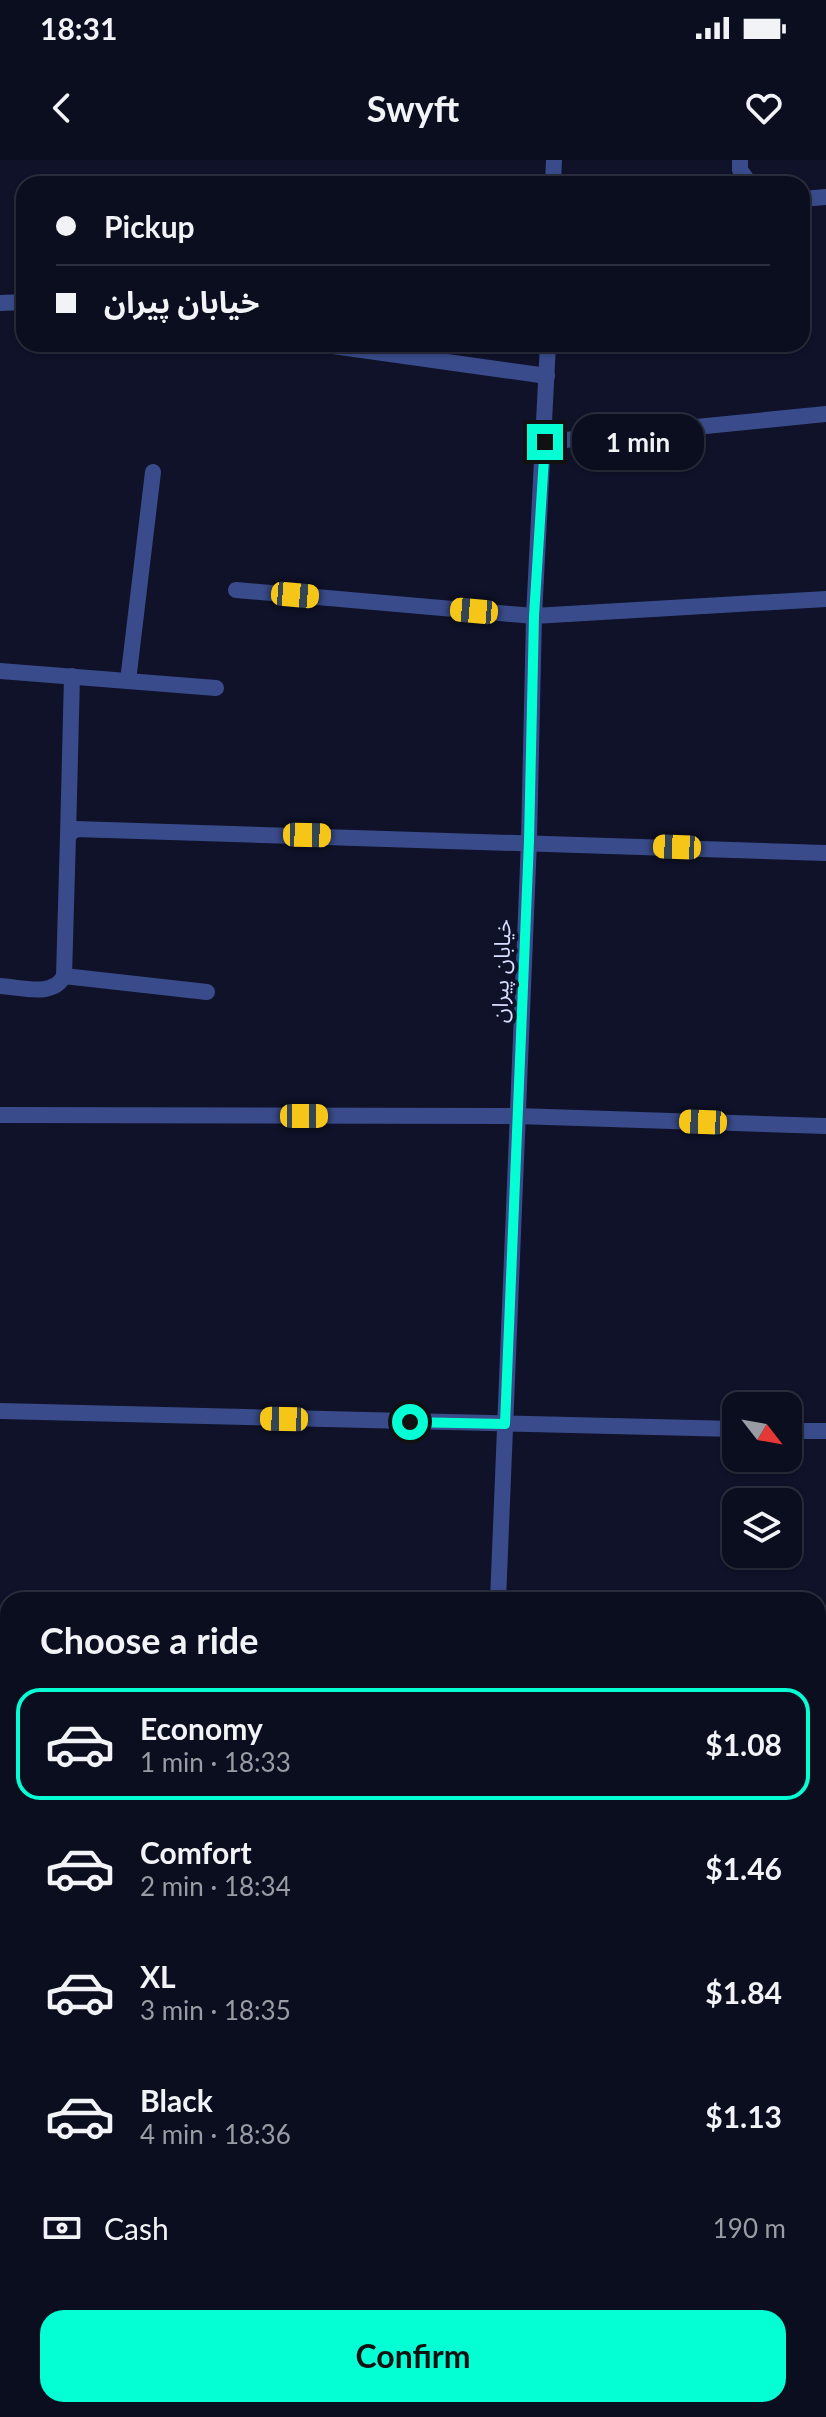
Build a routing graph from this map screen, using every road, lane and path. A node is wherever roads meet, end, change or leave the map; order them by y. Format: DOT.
graph roads {
  1 [pos="376,352"];
  2 [pos="548,352"];
  3 [pos="547,376"];
  4 [pos="826,414"];
  5 [pos="545,442"];
  6 [pos="153,472"];
  7 [pos="236,590"];
  8 [pos="826,599"];
  9 [pos="534,616"];
  10 [pos="0,671"];
  11 [pos="72,676"];
  12 [pos="128,681"];
  13 [pos="216,688"];
  14 [pos="68,836"];
  15 [pos="529,841"];
  16 [pos="826,853"];
  17 [pos="64,976"];
  18 [pos="0,986"];
  19 [pos="207,992"];
  20 [pos="0,1115"];
  21 [pos="517,1116"];
  22 [pos="826,1126"];
  23 [pos="0,1411"];
  24 [pos="505,1424"];
  25 [pos="722,1429"];
  26 [pos="802,1431"];
  27 [pos="826,1431"];
  28 [pos="498,1592"];
  1 -- 3 [label="street"];
  2 -- 3 [label="street, خیابان پیران"];
  3 -- 5 [label="street, خیابان پیران"];
  4 -- 5 [label="street"];
  5 -- 9 [label="street, خیابان پیران"];
  6 -- 12 [label="street"];
  7 -- 9 [label="street"];
  8 -- 9 [label="street"];
  9 -- 15 [label="street, خیابان پیران"];
  10 -- 11 [label="street"];
  11 -- 12 [label="street"];
  11 -- 14 [label="street"];
  12 -- 13 [label="street"];
  14 -- 15 [label="street"];
  14 -- 17 [label="street"];
  15 -- 16 [label="street"];
  15 -- 21 [label="street, خیابان پیران"];
  17 -- 18 [label="street"];
  17 -- 19 [label="street"];
  20 -- 21 [label="street"];
  21 -- 22 [label="street"];
  21 -- 24 [label="street, خیابان پیران"];
  23 -- 24 [label="street"];
  24 -- 25 [label="street"];
  24 -- 28 [label="street, خیابان پیران"];
  26 -- 27 [label="street"];
}
